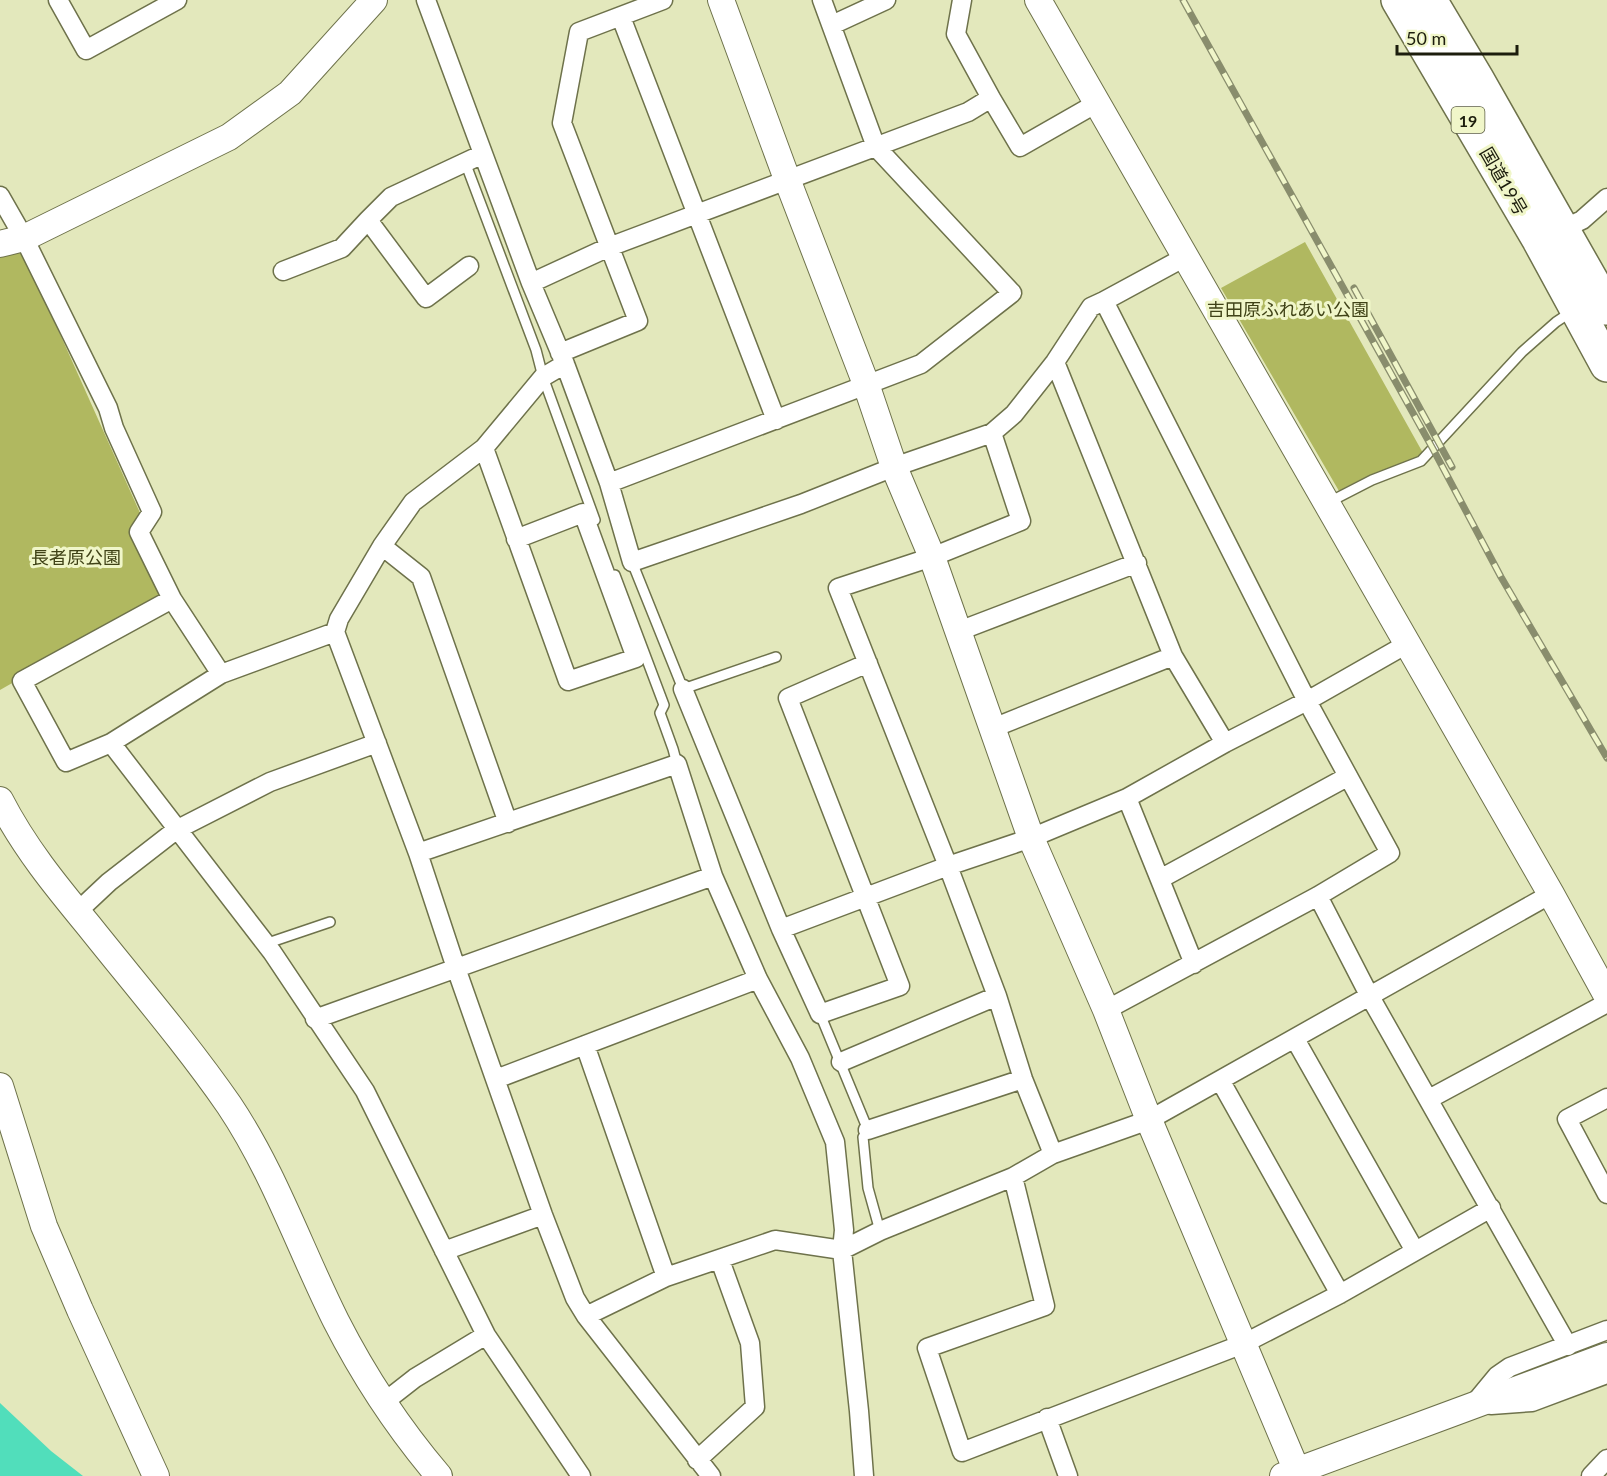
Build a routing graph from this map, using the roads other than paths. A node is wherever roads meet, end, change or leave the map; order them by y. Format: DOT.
graph roads {
  1 [pos="58,0"];
  2 [pos="374,0"];
  3 [pos="426,0"];
  4 [pos="663,0"];
  5 [pos="722,0"];
  6 [pos="822,0"];
  7 [pos="886,0"];
  8 [pos="962,0"];
  9 [pos="1038,0"];
  10 [pos="1398,0"];
  11 [pos="1430,0"];
  12 [pos="175,1"];
  13 [pos="621,18"];
  14 [pos="832,24"];
  15 [pos="991,98"];
  16 [pos="1097,103"];
  17 [pos="876,147"];
  18 [pos="483,154"];
  19 [pos="465,162"];
  20 [pos="787,179"];
  21 [pos="0,196"];
  22 [pos="1607,198"];
  23 [pos="696,214"];
  24 [pos="368,220"];
  25 [pos="1551,234"];
  26 [pos="12,241"];
  27 [pos="609,247"];
  28 [pos="1185,256"];
  29 [pos="469,266"];
  30 [pos="283,271"];
  31 [pos="531,283"];
  32 [pos="1104,301"];
  33 [pos="1592,309"];
  34 [pos="562,359"];
  35 [pos="1055,362"];
  36 [pos="1607,365"];
  37 [pos="543,377"];
  38 [pos="866,384"];
  39 [pos="776,420"];
  40 [pos="992,433"];
  41 [pos="484,448"];
  42 [pos="894,467"];
  43 [pos="609,483"];
  44 [pos="1337,498"];
  45 [pos="516,539"];
  46 [pos="381,546"];
  47 [pos="932,557"];
  48 [pos="632,562"];
  49 [pos="1137,563"];
  50 [pos="172,599"];
  51 [pos="959,631"];
  52 [pos="335,632"];
  53 [pos="1407,644"];
  54 [pos="1173,656"];
  55 [pos="776,657"];
  56 [pos="868,663"];
  57 [pos="221,674"];
  58 [pos="683,690"];
  59 [pos="1307,701"];
  60 [pos="993,728"];
  61 [pos="111,743"];
  62 [pos="377,743"];
  63 [pos="1225,743"];
  64 [pos="677,764"];
  65 [pos="1347,777"];
  66 [pos="1127,798"];
  67 [pos="0,800"];
  68 [pos="508,823"];
  69 [pos="176,830"];
  70 [pos="1031,838"];
  71 [pos="418,853"];
  72 [pos="948,866"];
  73 [pos="713,876"];
  74 [pos="1160,879"];
  75 [pos="1551,894"];
  76 [pos="1318,896"];
  77 [pos="866,897"];
  78 [pos="77,912"];
  79 [pos="330,922"];
  80 [pos="781,929"];
  81 [pos="266,944"];
  82 [pos="1194,964"];
  83 [pos="456,968"];
  84 [pos="758,979"];
  85 [pos="1370,995"];
  86 [pos="997,996"];
  87 [pos="1607,996"];
  88 [pos="1607,1003"];
  89 [pos="1106,1010"];
  90 [pos="820,1014"];
  91 [pos="315,1019"];
  92 [pos="1295,1039"];
  93 [pos="585,1046"];
  94 [pos="841,1062"];
  95 [pos="1023,1078"];
  96 [pos="495,1079"];
  97 [pos="1220,1080"];
  98 [pos="0,1086"];
  99 [pos="1607,1098"];
  100 [pos="1429,1099"];
  101 [pos="1149,1120"];
  102 [pos="868,1130"];
  103 [pos="1053,1154"];
  104 [pos="1013,1176"];
  105 [pos="1607,1194"];
  106 [pos="1491,1208"];
  107 [pos="543,1215"];
  108 [pos="880,1231"];
  109 [pos="842,1250"];
  110 [pos="444,1251"];
  111 [pos="1415,1251"];
  112 [pos="720,1260"];
  113 [pos="666,1277"];
  114 [pos="1340,1294"];
  115 [pos="586,1316"];
  116 [pos="1607,1330"];
  117 [pos="486,1335"];
  118 [pos="1243,1344"];
  119 [pos="1568,1346"];
  120 [pos="1607,1356"];
  121 [pos="1607,1374"];
  122 [pos="383,1403"];
  123 [pos="1472,1406"];
  124 [pos="1047,1418"];
  125 [pos="697,1460"];
  126 [pos="1293,1474"];
  127 [pos="156,1476"];
  128 [pos="439,1476"];
  129 [pos="581,1476"];
  130 [pos="711,1476"];
  131 [pos="864,1476"];
  132 [pos="1068,1476"];
  1 -- 12 [label="street"];
  2 -- 26 [label="street"];
  3 -- 18 [label="street"];
  4 -- 13 [label="street"];
  5 -- 20 [label="street"];
  6 -- 14 [label="street"];
  7 -- 14 [label="street"];
  8 -- 15 [label="street"];
  9 -- 16 [label="street"];
  10 -- 25 [label="highway, 国道19号 / 19"];
  11 -- 25 [label="highway, 国道19号 / 19"];
  13 -- 23 [label="street"];
  13 -- 27 [label="street"];
  14 -- 17 [label="street"];
  15 -- 16 [label="street"];
  15 -- 17 [label="street"];
  16 -- 28 [label="street"];
  17 -- 20 [label="street"];
  17 -- 38 [label="street"];
  18 -- 19 [label="street"];
  18 -- 31 [label="street"];
  19 -- 24 [label="street"];
  19 -- 37 [label="lane"];
  20 -- 23 [label="street"];
  20 -- 38 [label="street"];
  21 -- 26 [label="street"];
  22 -- 25 [label="street"];
  23 -- 27 [label="street"];
  23 -- 39 [label="street"];
  24 -- 29 [label="street"];
  24 -- 30 [label="street"];
  25 -- 33 [label="highway, 国道19号 / 19"];
  26 -- 50 [label="street"];
  27 -- 31 [label="street"];
  27 -- 34 [label="street"];
  28 -- 32 [label="street"];
  28 -- 53 [label="street"];
  31 -- 34 [label="street"];
  32 -- 35 [label="street"];
  32 -- 59 [label="street"];
  33 -- 36 [label="highway, 国道19号 / 19"];
  33 -- 44 [label="lane"];
  34 -- 37 [label="street"];
  34 -- 43 [label="street"];
  35 -- 40 [label="street"];
  35 -- 49 [label="street"];
  37 -- 41 [label="street"];
  37 -- 64 [label="lane"];
  38 -- 39 [label="street"];
  38 -- 42 [label="street"];
  39 -- 43 [label="street"];
  40 -- 42 [label="street"];
  40 -- 47 [label="street"];
  41 -- 45 [label="street"];
  41 -- 46 [label="street"];
  42 -- 47 [label="street"];
  42 -- 48 [label="street"];
  43 -- 48 [label="street"];
  45 -- 45 [label="street"];
  46 -- 52 [label="street"];
  46 -- 68 [label="street"];
  47 -- 51 [label="street"];
  47 -- 56 [label="street"];
  48 -- 58 [label="lane"];
  49 -- 51 [label="street"];
  49 -- 54 [label="street"];
  50 -- 57 [label="street"];
  50 -- 61 [label="street"];
  51 -- 60 [label="street"];
  52 -- 57 [label="street"];
  52 -- 62 [label="street"];
  53 -- 59 [label="street"];
  53 -- 75 [label="street"];
  54 -- 60 [label="street"];
  54 -- 63 [label="street"];
  55 -- 58 [label="lane"];
  56 -- 72 [label="street"];
  56 -- 77 [label="street"];
  57 -- 61 [label="street"];
  58 -- 80 [label="street"];
  59 -- 63 [label="street"];
  59 -- 65 [label="street"];
  60 -- 70 [label="street"];
  61 -- 69 [label="street"];
  62 -- 69 [label="street"];
  62 -- 71 [label="street"];
  63 -- 66 [label="street"];
  64 -- 68 [label="street"];
  64 -- 73 [label="street"];
  65 -- 74 [label="street"];
  65 -- 76 [label="street"];
  66 -- 70 [label="street"];
  66 -- 74 [label="street"];
  67 -- 78 [label="street"];
  68 -- 71 [label="street"];
  69 -- 78 [label="street"];
  69 -- 81 [label="street"];
  70 -- 72 [label="street"];
  70 -- 89 [label="street"];
  71 -- 83 [label="street"];
  72 -- 77 [label="street"];
  72 -- 86 [label="street"];
  73 -- 83 [label="street"];
  73 -- 84 [label="street"];
  74 -- 82 [label="street"];
  75 -- 85 [label="street"];
  75 -- 87 [label="street"];
  76 -- 82 [label="street"];
  76 -- 85 [label="street"];
  77 -- 80 [label="street"];
  77 -- 90 [label="street"];
  78 -- 122 [label="street"];
  79 -- 81 [label="lane"];
  80 -- 90 [label="street"];
  81 -- 91 [label="street"];
  82 -- 89 [label="street"];
  83 -- 91 [label="street"];
  83 -- 96 [label="street"];
  84 -- 93 [label="street"];
  84 -- 109 [label="street"];
  85 -- 92 [label="street"];
  85 -- 100 [label="street"];
  86 -- 94 [label="street"];
  86 -- 95 [label="street"];
  88 -- 100 [label="street"];
  89 -- 101 [label="street"];
  90 -- 94 [label="lane"];
  91 -- 110 [label="street"];
  92 -- 97 [label="street"];
  92 -- 111 [label="street"];
  93 -- 96 [label="street"];
  93 -- 113 [label="street"];
  94 -- 102 [label="lane"];
  95 -- 102 [label="street"];
  95 -- 103 [label="street"];
  96 -- 107 [label="street"];
  97 -- 101 [label="street"];
  97 -- 114 [label="street"];
  98 -- 127 [label="street"];
  99 -- 105 [label="street"];
  100 -- 106 [label="street"];
  101 -- 103 [label="street"];
  101 -- 118 [label="street"];
  102 -- 108 [label="lane"];
  103 -- 104 [label="street"];
  104 -- 108 [label="street"];
  104 -- 124 [label="street"];
  106 -- 111 [label="street"];
  106 -- 119 [label="street"];
  107 -- 110 [label="street"];
  107 -- 115 [label="street"];
  108 -- 109 [label="street"];
  109 -- 112 [label="street"];
  109 -- 131 [label="street"];
  110 -- 117 [label="street"];
  111 -- 114 [label="street"];
  112 -- 113 [label="street"];
  112 -- 125 [label="street"];
  113 -- 115 [label="street"];
  114 -- 118 [label="street"];
  115 -- 125 [label="street"];
  116 -- 119 [label="street"];
  117 -- 122 [label="street"];
  117 -- 129 [label="street"];
  118 -- 124 [label="street"];
  118 -- 126 [label="street"];
  119 -- 123 [label="street"];
  120 -- 123 [label="street"];
  121 -- 123 [label="street"];
  122 -- 128 [label="street"];
  123 -- 126 [label="street"];
  124 -- 132 [label="street"];
  125 -- 130 [label="street"];
}
